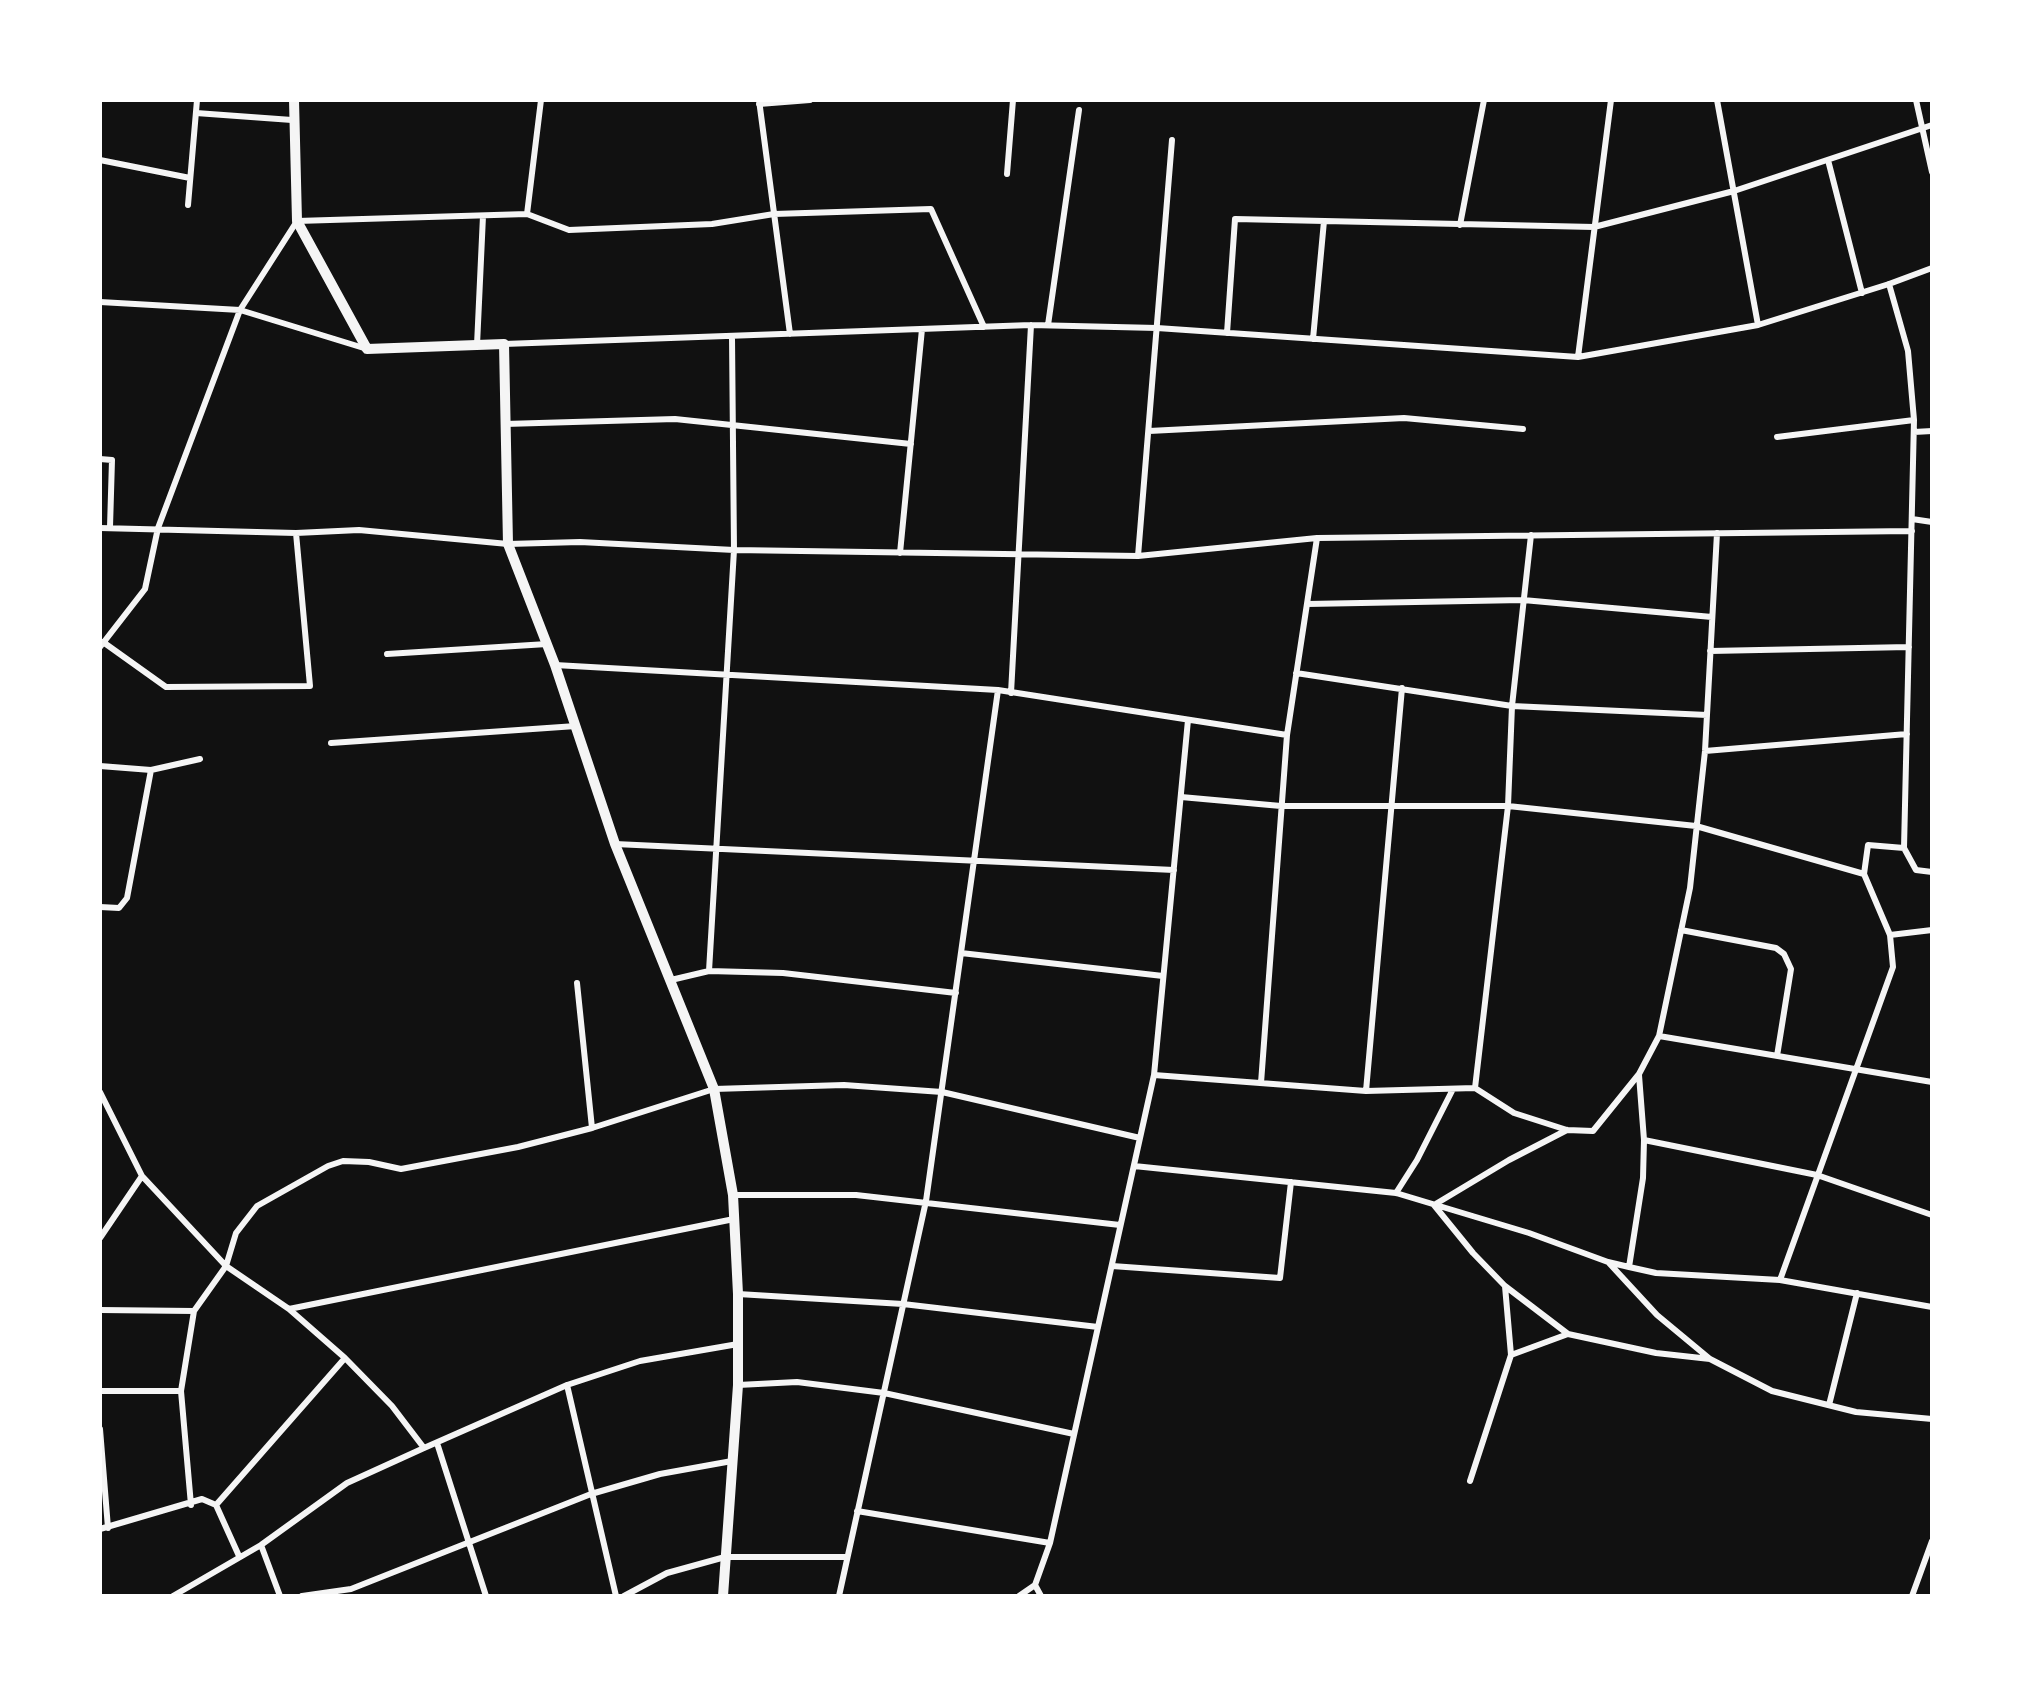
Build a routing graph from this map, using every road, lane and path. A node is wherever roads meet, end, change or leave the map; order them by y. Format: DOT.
graph roads {
  1 [pos="197,100"];
  2 [pos="294,100"];
  3 [pos="541,100"];
  4 [pos="810,100"];
  5 [pos="1013,100"];
  6 [pos="1484,100"];
  7 [pos="1611,100"];
  8 [pos="1717,100"];
  9 [pos="1916,100"];
  10 [pos="759,102"];
  11 [pos="1078,110"];
  12 [pos="196,113"];
  13 [pos="292,120"];
  14 [pos="1932,125"];
  15 [pos="1922,129"];
  16 [pos="1172,140"];
  17 [pos="100,160"];
  18 [pos="1828,160"];
  19 [pos="1932,172"];
  20 [pos="1007,174"];
  21 [pos="190,178"];
  22 [pos="1734,191"];
  23 [pos="188,205"];
  24 [pos="527,214"];
  25 [pos="774,214"];
  26 [pos="483,216"];
  27 [pos="297,221"];
  28 [pos="1324,221"];
  29 [pos="1460,225"];
  30 [pos="1594,227"];
  31 [pos="1932,268"];
  32 [pos="1889,284"];
  33 [pos="1862,293"];
  34 [pos="100,302"];
  35 [pos="240,310"];
  36 [pos="1031,325"];
  37 [pos="1048,325"];
  38 [pos="1758,326"];
  39 [pos="984,327"];
  40 [pos="1157,328"];
  41 [pos="922,329"];
  42 [pos="1227,333"];
  43 [pos="790,334"];
  44 [pos="732,337"];
  45 [pos="1313,339"];
  46 [pos="504,344"];
  47 [pos="477,345"];
  48 [pos="367,349"];
  49 [pos="1578,357"];
  50 [pos="1914,420"];
  51 [pos="505,423"];
  52 [pos="734,424"];
  53 [pos="1523,429"];
  54 [pos="1149,431"];
  55 [pos="1932,431"];
  56 [pos="1914,432"];
  57 [pos="1777,437"];
  58 [pos="911,444"];
  59 [pos="100,459"];
  60 [pos="1912,519"];
  61 [pos="1932,522"];
  62 [pos="110,527"];
  63 [pos="100,528"];
  64 [pos="158,528"];
  65 [pos="1911,531"];
  66 [pos="296,532"];
  67 [pos="1717,533"];
  68 [pos="1531,535"];
  69 [pos="1317,538"];
  70 [pos="508,544"];
  71 [pos="734,550"];
  72 [pos="900,553"];
  73 [pos="1019,555"];
  74 [pos="1138,556"];
  75 [pos="1524,600"];
  76 [pos="1307,604"];
  77 [pos="1712,617"];
  78 [pos="102,644"];
  79 [pos="547,644"];
  80 [pos="1909,647"];
  81 [pos="1710,651"];
  82 [pos="387,654"];
  83 [pos="555,665"];
  84 [pos="1296,673"];
  85 [pos="726,675"];
  86 [pos="1402,688"];
  87 [pos="998,690"];
  88 [pos="1011,693"];
  89 [pos="1512,706"];
  90 [pos="1707,715"];
  91 [pos="1188,720"];
  92 [pos="576,726"];
  93 [pos="1907,734"];
  94 [pos="1287,735"];
  95 [pos="331,743"];
  96 [pos="1705,751"];
  97 [pos="200,759"];
  98 [pos="100,766"];
  99 [pos="151,770"];
  100 [pos="1181,797"];
  101 [pos="1281,806"];
  102 [pos="1391,806"];
  103 [pos="1508,806"];
  104 [pos="1696,826"];
  105 [pos="615,844"];
  106 [pos="714,848"];
  107 [pos="1904,848"];
  108 [pos="974,860"];
  109 [pos="1174,870"];
  110 [pos="1932,872"];
  111 [pos="1864,874"];
  112 [pos="100,907"];
  113 [pos="1681,930"];
  114 [pos="1932,930"];
  115 [pos="1890,935"];
  116 [pos="961,953"];
  117 [pos="709,971"];
  118 [pos="1163,976"];
  119 [pos="671,980"];
  120 [pos="577,983"];
  121 [pos="956,993"];
  122 [pos="1659,1036"];
  123 [pos="1777,1056"];
  124 [pos="1855,1069"];
  125 [pos="1639,1074"];
  126 [pos="1154,1075"];
  127 [pos="1932,1082"];
  128 [pos="1261,1083"];
  129 [pos="1475,1088"];
  130 [pos="714,1089"];
  131 [pos="1453,1089"];
  132 [pos="1366,1091"];
  133 [pos="100,1092"];
  134 [pos="942,1092"];
  135 [pos="592,1128"];
  136 [pos="1567,1131"];
  137 [pos="1140,1138"];
  138 [pos="1644,1140"];
  139 [pos="1134,1166"];
  140 [pos="1817,1175"];
  141 [pos="142,1176"];
  142 [pos="1291,1182"];
  143 [pos="1396,1193"];
  144 [pos="733,1195"];
  145 [pos="926,1201"];
  146 [pos="1434,1205"];
  147 [pos="1932,1215"];
  148 [pos="734,1219"];
  149 [pos="1120,1225"];
  150 [pos="100,1238"];
  151 [pos="1608,1262"];
  152 [pos="226,1266"];
  153 [pos="1112,1266"];
  154 [pos="1629,1267"];
  155 [pos="1780,1280"];
  156 [pos="1505,1286"];
  157 [pos="1857,1293"];
  158 [pos="738,1294"];
  159 [pos="903,1304"];
  160 [pos="1932,1307"];
  161 [pos="289,1309"];
  162 [pos="100,1310"];
  163 [pos="194,1311"];
  164 [pos="1098,1327"];
  165 [pos="1568,1334"];
  166 [pos="738,1344"];
  167 [pos="1511,1355"];
  168 [pos="345,1358"];
  169 [pos="1710,1359"];
  170 [pos="567,1385"];
  171 [pos="738,1385"];
  172 [pos="100,1391"];
  173 [pos="181,1391"];
  174 [pos="884,1393"];
  175 [pos="1829,1405"];
  176 [pos="1932,1419"];
  177 [pos="100,1429"];
  178 [pos="1074,1434"];
  179 [pos="437,1443"];
  180 [pos="424,1448"];
  181 [pos="732,1461"];
  182 [pos="1470,1481"];
  183 [pos="591,1494"];
  184 [pos="191,1505"];
  185 [pos="216,1505"];
  186 [pos="857,1511"];
  187 [pos="108,1528"];
  188 [pos="100,1529"];
  189 [pos="1932,1541"];
  190 [pos="469,1542"];
  191 [pos="1050,1543"];
  192 [pos="261,1545"];
  193 [pos="239,1556"];
  194 [pos="725,1557"];
  195 [pos="847,1557"];
  196 [pos="1035,1585"];
  197 [pos="173,1596"];
  198 [pos="280,1596"];
  199 [pos="302,1596"];
  200 [pos="486,1596"];
  201 [pos="616,1596"];
  202 [pos="624,1596"];
  203 [pos="723,1596"];
  204 [pos="839,1596"];
  205 [pos="1019,1596"];
  206 [pos="1041,1596"];
  207 [pos="1912,1596"];
  1 -- 12 [label="street"];
  2 -- 13 [label="street"];
  3 -- 24 [label="street"];
  4 -- 10 [label="street"];
  5 -- 20 [label="street"];
  6 -- 29 [label="street"];
  7 -- 30 [label="street"];
  8 -- 22 [label="street"];
  9 -- 15 [label="street"];
  10 -- 25 [label="street"];
  11 -- 37 [label="street"];
  12 -- 13 [label="street"];
  12 -- 21 [label="street"];
  13 -- 27 [label="street"];
  14 -- 15 [label="street"];
  15 -- 18 [label="street"];
  15 -- 19 [label="street"];
  16 -- 40 [label="street"];
  17 -- 21 [label="street"];
  18 -- 22 [label="street"];
  18 -- 33 [label="street"];
  21 -- 23 [label="street"];
  22 -- 30 [label="street"];
  22 -- 38 [label="street"];
  24 -- 25 [label="street"];
  24 -- 26 [label="street"];
  25 -- 39 [label="street"];
  25 -- 43 [label="street"];
  26 -- 27 [label="street"];
  26 -- 47 [label="street"];
  27 -- 35 [label="street"];
  27 -- 48 [label="street"];
  28 -- 29 [label="street"];
  28 -- 42 [label="street"];
  28 -- 45 [label="street"];
  29 -- 30 [label="street"];
  30 -- 49 [label="street"];
  31 -- 32 [label="street"];
  32 -- 33 [label="street"];
  32 -- 50 [label="street"];
  33 -- 38 [label="street"];
  34 -- 35 [label="street"];
  35 -- 48 [label="street"];
  35 -- 64 [label="street"];
  36 -- 37 [label="street"];
  36 -- 39 [label="street"];
  36 -- 73 [label="street"];
  37 -- 40 [label="street"];
  38 -- 49 [label="street"];
  39 -- 41 [label="street"];
  40 -- 42 [label="street"];
  40 -- 54 [label="street"];
  41 -- 43 [label="street"];
  41 -- 58 [label="street"];
  42 -- 45 [label="street"];
  43 -- 44 [label="street"];
  44 -- 46 [label="street"];
  44 -- 52 [label="street"];
  45 -- 49 [label="street"];
  46 -- 47 [label="street"];
  46 -- 51 [label="street"];
  47 -- 48 [label="street"];
  50 -- 56 [label="street"];
  50 -- 57 [label="street"];
  51 -- 52 [label="street"];
  51 -- 70 [label="street"];
  52 -- 58 [label="street"];
  52 -- 71 [label="street"];
  53 -- 54 [label="street"];
  54 -- 74 [label="street"];
  55 -- 56 [label="street"];
  56 -- 60 [label="street"];
  58 -- 72 [label="street"];
  59 -- 62 [label="street"];
  60 -- 61 [label="street"];
  60 -- 65 [label="street"];
  62 -- 63 [label="street"];
  62 -- 64 [label="street"];
  64 -- 66 [label="street"];
  64 -- 78 [label="street"];
  65 -- 67 [label="street"];
  65 -- 80 [label="street"];
  66 -- 70 [label="street"];
  66 -- 78 [label="street"];
  67 -- 68 [label="street"];
  67 -- 77 [label="street"];
  68 -- 69 [label="street"];
  68 -- 75 [label="street"];
  69 -- 74 [label="street"];
  69 -- 76 [label="street"];
  70 -- 71 [label="street"];
  70 -- 79 [label="street"];
  71 -- 72 [label="street"];
  71 -- 85 [label="street"];
  72 -- 73 [label="street"];
  73 -- 74 [label="street"];
  73 -- 88 [label="street"];
  75 -- 76 [label="street"];
  75 -- 77 [label="street"];
  75 -- 89 [label="street"];
  76 -- 84 [label="street"];
  77 -- 81 [label="street"];
  79 -- 82 [label="street"];
  79 -- 83 [label="street"];
  80 -- 81 [label="street"];
  80 -- 93 [label="street"];
  81 -- 90 [label="street"];
  83 -- 85 [label="street"];
  83 -- 92 [label="street"];
  84 -- 86 [label="street"];
  84 -- 94 [label="street"];
  85 -- 87 [label="street"];
  85 -- 106 [label="street"];
  86 -- 89 [label="street"];
  86 -- 102 [label="street"];
  87 -- 88 [label="street"];
  87 -- 108 [label="street"];
  88 -- 91 [label="street"];
  89 -- 90 [label="street"];
  89 -- 103 [label="street"];
  90 -- 96 [label="street"];
  91 -- 94 [label="street"];
  91 -- 100 [label="street"];
  92 -- 95 [label="street"];
  92 -- 105 [label="street"];
  93 -- 96 [label="street"];
  93 -- 107 [label="street"];
  94 -- 101 [label="street"];
  96 -- 104 [label="street"];
  97 -- 99 [label="street"];
  98 -- 99 [label="street"];
  99 -- 112 [label="street"];
  100 -- 101 [label="street"];
  100 -- 109 [label="street"];
  101 -- 102 [label="street"];
  101 -- 128 [label="street"];
  102 -- 103 [label="street"];
  102 -- 132 [label="street"];
  103 -- 104 [label="street"];
  103 -- 129 [label="street"];
  104 -- 111 [label="street"];
  104 -- 113 [label="street"];
  105 -- 106 [label="street"];
  105 -- 119 [label="street"];
  106 -- 108 [label="street"];
  106 -- 117 [label="street"];
  107 -- 110 [label="street"];
  107 -- 111 [label="street"];
  108 -- 109 [label="street"];
  108 -- 116 [label="street"];
  109 -- 118 [label="street"];
  111 -- 115 [label="street"];
  113 -- 122 [label="street"];
  113 -- 123 [label="street"];
  114 -- 115 [label="street"];
  115 -- 124 [label="street"];
  116 -- 118 [label="street"];
  116 -- 121 [label="street"];
  117 -- 119 [label="street"];
  117 -- 121 [label="street"];
  118 -- 126 [label="street"];
  119 -- 130 [label="street"];
  120 -- 135 [label="street"];
  121 -- 134 [label="street"];
  122 -- 123 [label="street"];
  122 -- 125 [label="street"];
  123 -- 124 [label="street"];
  124 -- 127 [label="street"];
  124 -- 140 [label="street"];
  125 -- 136 [label="street"];
  125 -- 138 [label="street"];
  126 -- 128 [label="street"];
  126 -- 137 [label="street"];
  128 -- 132 [label="street"];
  129 -- 131 [label="street"];
  129 -- 136 [label="street"];
  130 -- 134 [label="street"];
  130 -- 135 [label="street"];
  130 -- 144 [label="street"];
  131 -- 132 [label="street"];
  131 -- 143 [label="street"];
  133 -- 141 [label="street"];
  134 -- 137 [label="street"];
  134 -- 145 [label="street"];
  135 -- 152 [label="street"];
  136 -- 146 [label="street"];
  137 -- 139 [label="street"];
  138 -- 140 [label="street"];
  138 -- 154 [label="street"];
  139 -- 142 [label="street"];
  139 -- 149 [label="street"];
  140 -- 147 [label="street"];
  140 -- 155 [label="street"];
  141 -- 150 [label="street"];
  141 -- 152 [label="street"];
  142 -- 143 [label="street"];
  142 -- 153 [label="street"];
  143 -- 146 [label="street"];
  144 -- 145 [label="street"];
  144 -- 148 [label="street"];
  145 -- 149 [label="street"];
  145 -- 159 [label="street"];
  146 -- 151 [label="street"];
  146 -- 156 [label="street"];
  148 -- 158 [label="street"];
  148 -- 161 [label="street"];
  149 -- 153 [label="street"];
  151 -- 154 [label="street"];
  151 -- 169 [label="street"];
  152 -- 161 [label="street"];
  152 -- 163 [label="street"];
  153 -- 164 [label="street"];
  154 -- 155 [label="street"];
  155 -- 157 [label="street"];
  156 -- 165 [label="street"];
  156 -- 167 [label="street"];
  157 -- 160 [label="street"];
  157 -- 175 [label="street"];
  158 -- 159 [label="street"];
  158 -- 166 [label="street"];
  159 -- 164 [label="street"];
  159 -- 174 [label="street"];
  161 -- 168 [label="street"];
  162 -- 163 [label="street"];
  163 -- 173 [label="street"];
  164 -- 178 [label="street"];
  165 -- 167 [label="street"];
  165 -- 169 [label="street"];
  166 -- 170 [label="street"];
  166 -- 171 [label="street"];
  167 -- 182 [label="street"];
  168 -- 180 [label="street"];
  168 -- 185 [label="street"];
  169 -- 175 [label="street"];
  170 -- 179 [label="street"];
  170 -- 183 [label="street"];
  171 -- 174 [label="street"];
  171 -- 181 [label="street"];
  172 -- 173 [label="street"];
  173 -- 184 [label="street"];
  174 -- 178 [label="street"];
  174 -- 186 [label="street"];
  175 -- 176 [label="street"];
  177 -- 187 [label="street"];
  178 -- 191 [label="street"];
  179 -- 180 [label="street"];
  179 -- 190 [label="street"];
  180 -- 192 [label="street"];
  181 -- 183 [label="street"];
  181 -- 194 [label="street"];
  183 -- 190 [label="street"];
  183 -- 201 [label="street"];
  184 -- 185 [label="street"];
  184 -- 187 [label="street"];
  185 -- 193 [label="street"];
  186 -- 191 [label="street"];
  186 -- 195 [label="street"];
  187 -- 188 [label="street"];
  189 -- 207 [label="street"];
  190 -- 199 [label="street"];
  190 -- 200 [label="street"];
  191 -- 196 [label="street"];
  192 -- 193 [label="street"];
  192 -- 198 [label="street"];
  193 -- 197 [label="street"];
  194 -- 195 [label="street"];
  194 -- 202 [label="street"];
  194 -- 203 [label="street"];
  195 -- 204 [label="street"];
  196 -- 205 [label="street"];
  196 -- 206 [label="street"];
}
